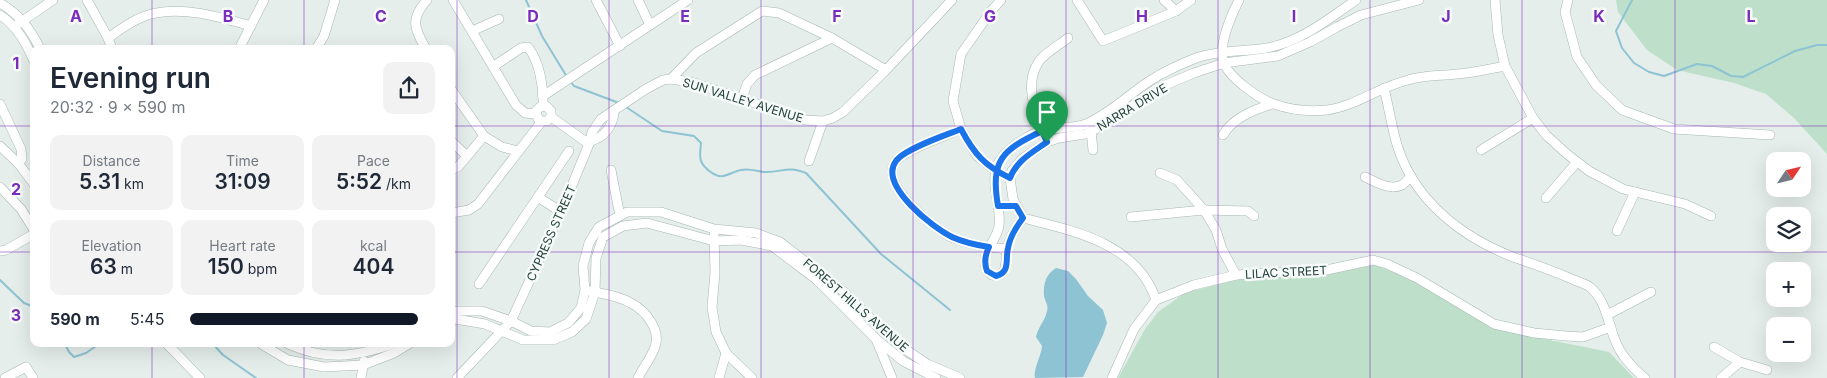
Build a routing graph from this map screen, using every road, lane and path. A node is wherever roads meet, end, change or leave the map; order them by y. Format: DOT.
graph roads {
  1 [pos="53,0"];
  2 [pos="87,0"];
  3 [pos="264,0"];
  4 [pos="335,0"];
  5 [pos="426,0"];
  6 [pos="453,0"];
  7 [pos="596,0"];
  8 [pos="638,0"];
  9 [pos="952,0"];
  10 [pos="1001,0"];
  11 [pos="1076,0"];
  12 [pos="1164,0"];
  13 [pos="1191,0"];
  14 [pos="1239,0"];
  15 [pos="1356,0"];
  16 [pos="1419,0"];
  17 [pos="1494,0"];
  18 [pos="1568,0"];
  19 [pos="683,1"];
  20 [pos="0,3"];
  21 [pos="1176,11"];
  22 [pos="0,15"];
  23 [pos="499,19"];
  24 [pos="23,20"];
  25 [pos="650,25"];
  26 [pos="251,26"];
  27 [pos="14,27"];
  28 [pos="472,31"];
  29 [pos="108,38"];
  30 [pos="832,38"];
  31 [pos="1068,38"];
  32 [pos="38,45"];
  33 [pos="111,45"];
  34 [pos="241,45"];
  35 [pos="318,45"];
  36 [pos="424,45"];
  37 [pos="620,46"];
  38 [pos="30,52"];
  39 [pos="1222,52"];
  40 [pos="1224,63"];
  41 [pos="494,66"];
  42 [pos="1505,66"];
  43 [pos="886,70"];
  44 [pos="671,79"];
  45 [pos="1384,88"];
  46 [pos="455,95"];
  47 [pos="742,99"];
  48 [pos="543,101"];
  49 [pos="0,104"];
  50 [pos="1272,104"];
  51 [pos="616,110"];
  52 [pos="543,118"];
  53 [pos="1533,118"];
  54 [pos="824,121"];
  55 [pos="961,129"];
  56 [pos="1042,131"];
  57 [pos="1091,131"];
  58 [pos="1223,135"];
  59 [pos="1770,135"];
  60 [pos="484,136"];
  61 [pos="1047,142"];
  62 [pos="590,143"];
  63 [pos="455,145"];
  64 [pos="0,146"];
  65 [pos="1093,150"];
  66 [pos="1481,150"];
  67 [pos="518,151"];
  68 [pos="569,151"];
  69 [pos="467,156"];
  70 [pos="809,161"];
  71 [pos="1577,162"];
  72 [pos="18,163"];
  73 [pos="455,168"];
  74 [pos="611,170"];
  75 [pos="996,171"];
  76 [pos="1160,173"];
  77 [pos="1411,176"];
  78 [pos="1365,177"];
  79 [pos="1010,178"];
  80 [pos="30,179"];
  81 [pos="0,187"];
  82 [pos="1635,192"];
  83 [pos="538,198"];
  84 [pos="1546,198"];
  85 [pos="998,206"];
  86 [pos="1016,206"];
  87 [pos="1204,210"];
  88 [pos="455,212"];
  89 [pos="561,212"];
  90 [pos="620,216"];
  91 [pos="1254,216"];
  92 [pos="1711,216"];
  93 [pos="1023,218"];
  94 [pos="1131,218"];
  95 [pos="30,224"];
  96 [pos="999,224"];
  97 [pos="1016,228"];
  98 [pos="714,229"];
  99 [pos="1617,231"];
  100 [pos="30,236"];
  101 [pos="714,241"];
  102 [pos="989,247"];
  103 [pos="1007,249"];
  104 [pos="0,251"];
  105 [pos="1236,274"];
  106 [pos="478,284"];
  107 [pos="585,290"];
  108 [pos="595,292"];
  109 [pos="1651,292"];
  110 [pos="1156,300"];
  111 [pos="455,312"];
  112 [pos="1607,315"];
  113 [pos="455,319"];
  114 [pos="511,321"];
  115 [pos="1611,327"];
  116 [pos="881,329"];
  117 [pos="503,330"];
  118 [pos="875,338"];
  119 [pos="170,347"];
  120 [pos="266,347"];
  121 [pos="295,347"];
  122 [pos="384,347"];
  123 [pos="404,347"];
  124 [pos="1714,347"];
  125 [pos="365,353"];
  126 [pos="726,353"];
  127 [pos="1740,362"];
  128 [pos="363,365"];
  129 [pos="1767,371"];
  130 [pos="5,378"];
  131 [pos="32,378"];
  132 [pos="200,378"];
  133 [pos="361,378"];
  134 [pos="457,378"];
  135 [pos="638,378"];
  136 [pos="719,378"];
  137 [pos="752,378"];
  138 [pos="892,378"];
  139 [pos="936,378"];
  140 [pos="960,378"];
  141 [pos="1112,378"];
  142 [pos="1645,378"];
  143 [pos="1721,378"];
  1 -- 24 [label="street"];
  2 -- 29 [label="street"];
  3 -- 26 [label="street"];
  4 -- 35 [label="street"];
  5 -- 36 [label="street"];
  6 -- 28 [label="street"];
  7 -- 37 [label="street"];
  8 -- 25 [label="street"];
  9 -- 43 [label="street"];
  10 -- 55 [label="street"];
  11 -- 21 [label="street"];
  12 -- 21 [label="street"];
  13 -- 21 [label="street"];
  14 -- 39 [label="street"];
  15 -- 39 [label="street, NARRA DRIVE"];
  16 -- 40 [label="street, NARRA DRIVE"];
  17 -- 42 [label="street"];
  18 -- 59 [label="street"];
  19 -- 25 [label="street"];
  20 -- 24 [label="street"];
  22 -- 27 [label="street"];
  23 -- 28 [label="street"];
  24 -- 27 [label="street"];
  24 -- 32 [label="street"];
  25 -- 37 [label="street"];
  26 -- 29 [label="street"];
  26 -- 34 [label="street"];
  27 -- 38 [label="street"];
  28 -- 41 [label="street"];
  29 -- 33 [label="street"];
  30 -- 43 [label="street"];
  30 -- 44 [label="street"];
  30 -- 47 [label="street"];
  31 -- 56 [label="street"];
  37 -- 48 [label="street"];
  39 -- 40 [label="street"];
  39 -- 56 [label="street, NARRA DRIVE"];
  40 -- 50 [label="street"];
  40 -- 57 [label="street, NARRA DRIVE"];
  41 -- 48 [label="street"];
  41 -- 52 [label="street"];
  42 -- 45 [label="street"];
  42 -- 53 [label="street"];
  43 -- 54 [label="street"];
  44 -- 47 [label="street, SUN VALLEY AVENUE"];
  44 -- 51 [label="street, SUN VALLEY AVENUE"];
  45 -- 50 [label="street"];
  45 -- 77 [label="street"];
  46 -- 60 [label="street"];
  47 -- 54 [label="street, SUN VALLEY AVENUE"];
  48 -- 52 [label="street"];
  48 -- 52 [label="street"];
  49 -- 72 [label="street"];
  50 -- 58 [label="street"];
  51 -- 62 [label="street"];
  51 -- 62 [label="street, SUN VALLEY AVENUE"];
  52 -- 62 [label="street"];
  52 -- 67 [label="street"];
  53 -- 66 [label="street"];
  53 -- 71 [label="street"];
  54 -- 70 [label="street"];
  55 -- 75 [label="street"];
  55 -- 102 [label="street"];
  56 -- 61 [label="street"];
  56 -- 75 [label="street, NARRA DRIVE"];
  57 -- 61 [label="street, NARRA DRIVE"];
  57 -- 65 [label="street"];
  60 -- 67 [label="street"];
  60 -- 69 [label="street"];
  61 -- 79 [label="street, NARRA DRIVE"];
  62 -- 89 [label="street, CYPRESS STREET"];
  63 -- 69 [label="street"];
  64 -- 72 [label="street"];
  67 -- 88 [label="street"];
  68 -- 83 [label="street"];
  69 -- 73 [label="street"];
  71 -- 82 [label="street"];
  71 -- 84 [label="street"];
  72 -- 80 [label="street"];
  74 -- 90 [label="street"];
  75 -- 79 [label="street"];
  75 -- 85 [label="street"];
  76 -- 87 [label="street"];
  77 -- 78 [label="street"];
  77 -- 112 [label="street"];
  79 -- 86 [label="street"];
  81 -- 95 [label="street"];
  82 -- 92 [label="street"];
  82 -- 99 [label="street"];
  83 -- 89 [label="street"];
  83 -- 106 [label="street"];
  85 -- 86 [label="street"];
  85 -- 96 [label="street"];
  86 -- 93 [label="street"];
  87 -- 91 [label="street"];
  87 -- 94 [label="street"];
  87 -- 105 [label="street"];
  89 -- 114 [label="street, CYPRESS STREET"];
  90 -- 98 [label="street, FOREST HILLS AVENUE"];
  90 -- 107 [label="street, FOREST HILLS AVENUE"];
  93 -- 97 [label="street"];
  93 -- 110 [label="street"];
  96 -- 97 [label="street"];
  96 -- 102 [label="street"];
  97 -- 103 [label="street"];
  98 -- 101 [label="street"];
  98 -- 116 [label="street, FOREST HILLS AVENUE"];
  100 -- 104 [label="street"];
  101 -- 108 [label="street, FOREST HILLS AVENUE"];
  101 -- 118 [label="street, FOREST HILLS AVENUE"];
  101 -- 126 [label="street"];
  102 -- 103 [label="street"];
  102 -- 103 [label="street"];
  105 -- 110 [label="street, LILAC STREET"];
  105 -- 115 [label="street, LILAC STREET"];
  107 -- 108 [label="street"];
  107 -- 114 [label="street, FOREST HILLS AVENUE"];
  108 -- 117 [label="street, FOREST HILLS AVENUE"];
  108 -- 135 [label="street"];
  109 -- 112 [label="street"];
  110 -- 141 [label="street"];
  111 -- 114 [label="street, FOREST HILLS AVENUE"];
  112 -- 115 [label="street"];
  113 -- 117 [label="street, FOREST HILLS AVENUE"];
  114 -- 117 [label="street, CYPRESS STREET"];
  115 -- 142 [label="street"];
  116 -- 118 [label="street"];
  116 -- 140 [label="street, FOREST HILLS AVENUE"];
  117 -- 134 [label="street, CYPRESS STREET"];
  118 -- 138 [label="street"];
  118 -- 139 [label="street, FOREST HILLS AVENUE"];
  119 -- 132 [label="street"];
  120 -- 128 [label="street"];
  121 -- 125 [label="street"];
  122 -- 125 [label="street"];
  123 -- 128 [label="street"];
  124 -- 127 [label="street"];
  125 -- 128 [label="street"];
  126 -- 136 [label="street"];
  126 -- 137 [label="street"];
  127 -- 129 [label="street"];
  127 -- 143 [label="street"];
  128 -- 133 [label="street"];
  130 -- 131 [label="street"];
}
